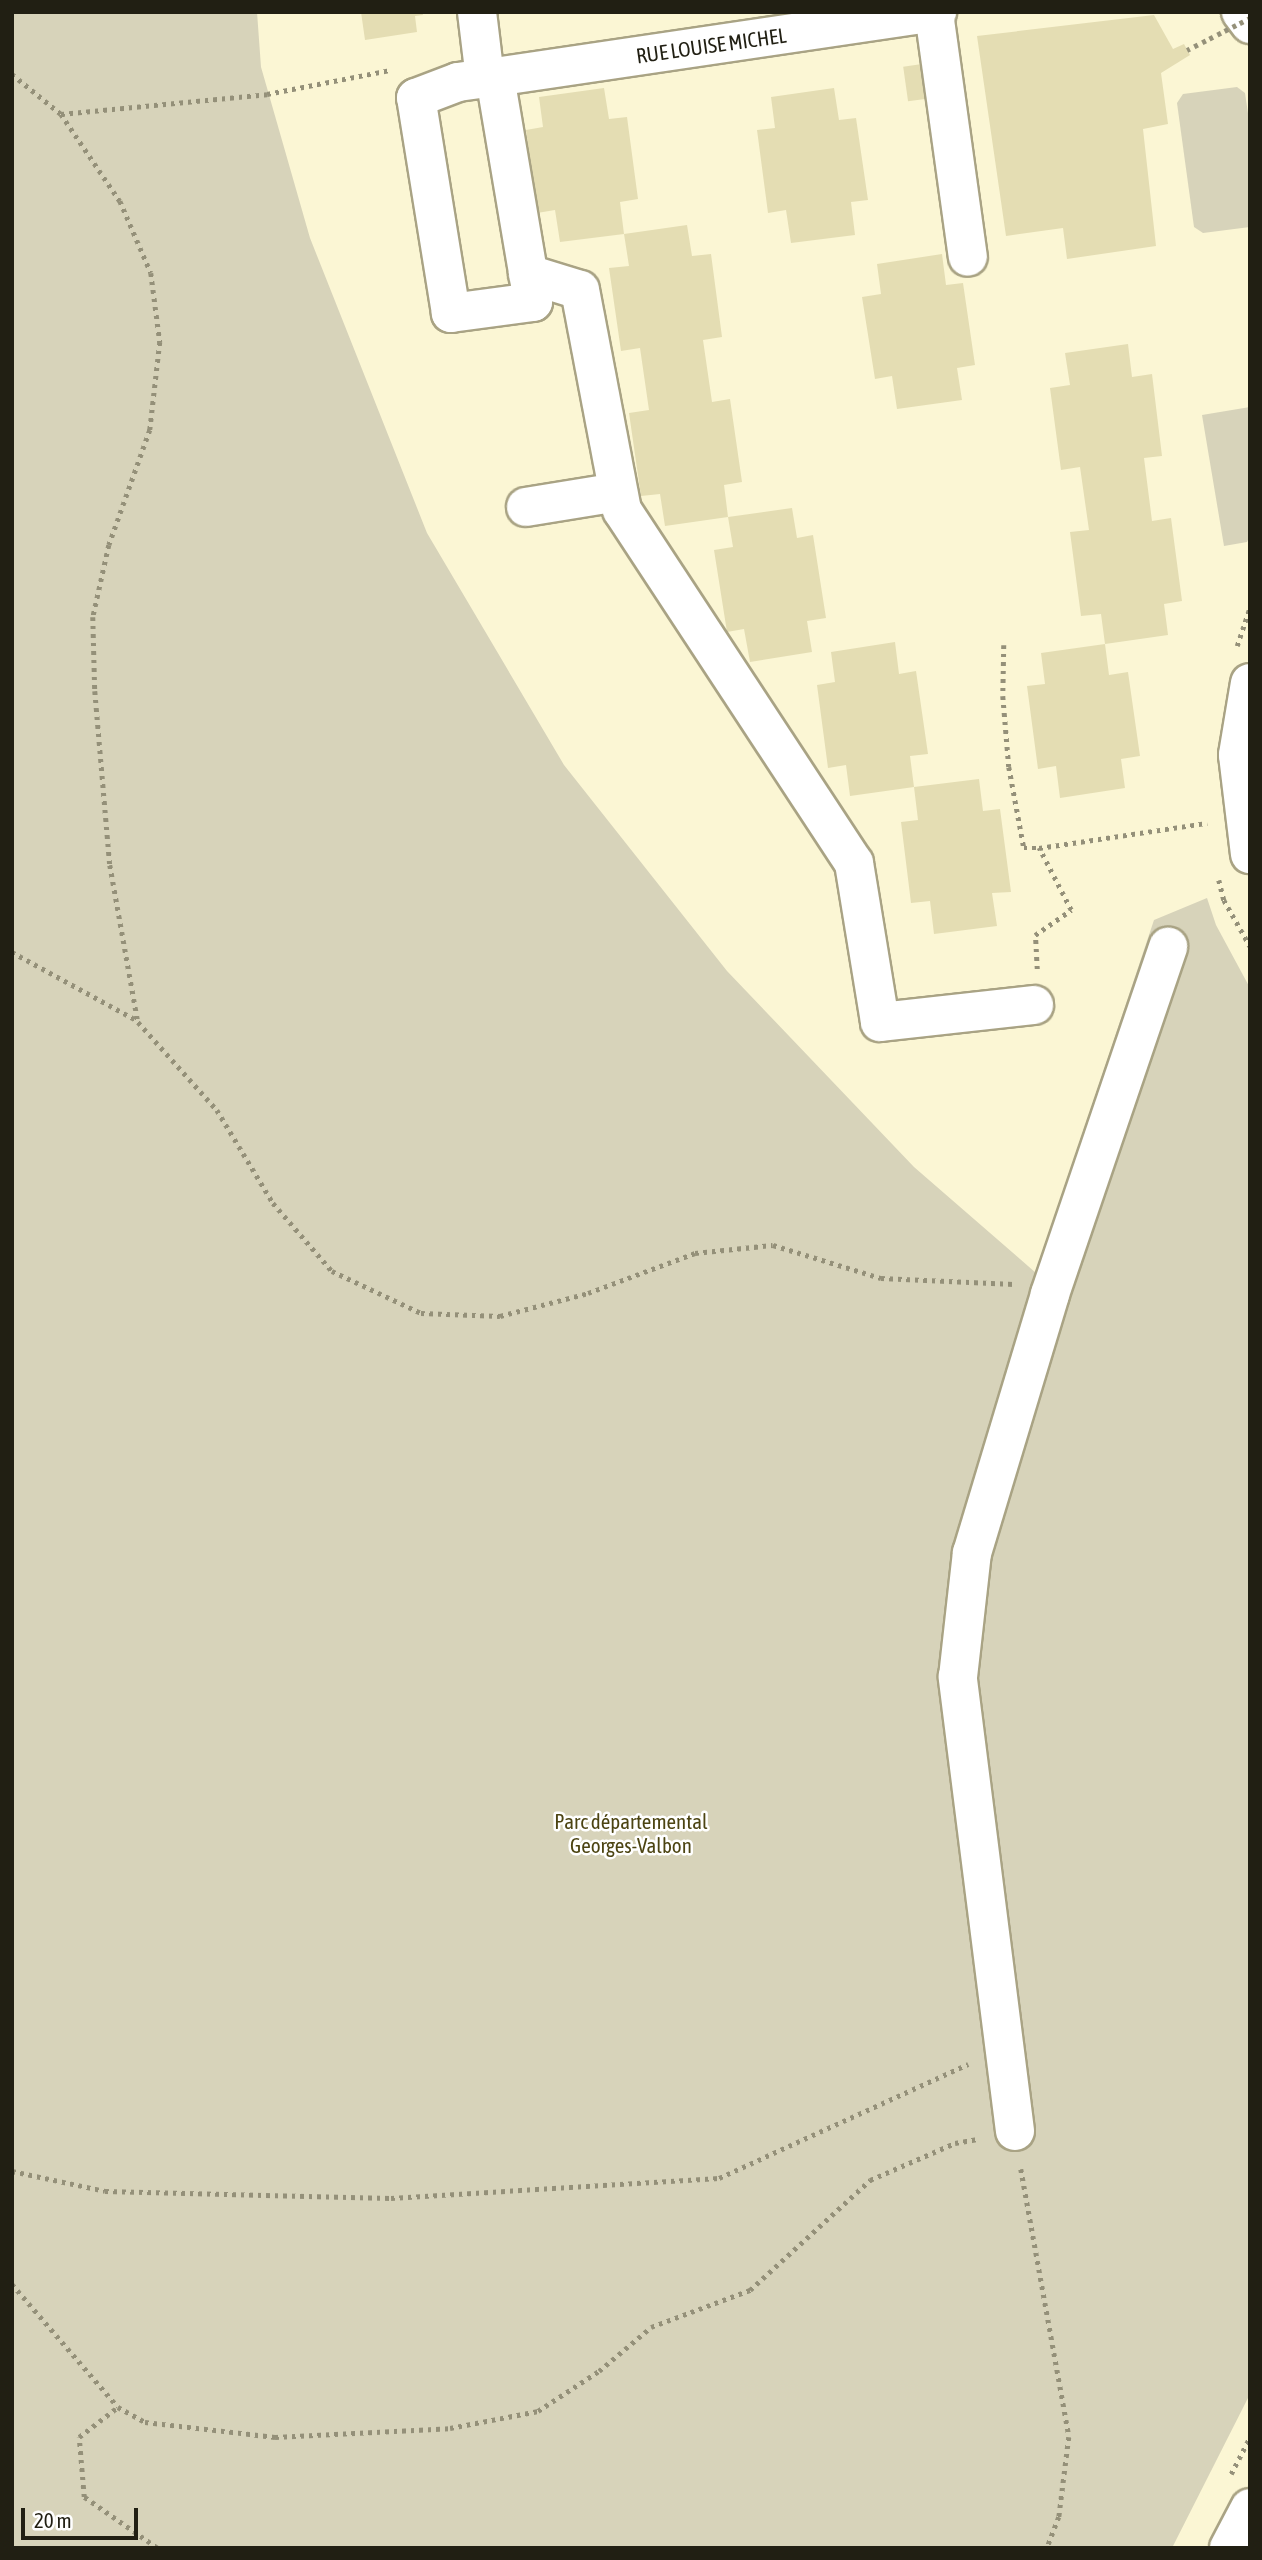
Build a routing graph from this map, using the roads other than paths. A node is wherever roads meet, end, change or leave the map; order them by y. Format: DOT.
graph roads {
  1 [pos="477,12"];
  2 [pos="1241,12"];
  3 [pos="936,13"];
  4 [pos="1250,24"];
  5 [pos="490,77"];
  6 [pos="968,257"];
  7 [pos="528,274"];
  8 [pos="618,492"];
  9 [pos="526,507"];
  10 [pos="1250,683"];
  11 [pos="1250,854"];
  12 [pos="1168,947"];
  13 [pos="1034,1006"];
  14 [pos="1015,2131"];
  15 [pos="1250,2508"];
  16 [pos="1229,2548"];
  1 -- 5 [label="street"];
  2 -- 4 [label="street"];
  3 -- 5 [label="street, RUE LOUISE MICHEL"];
  3 -- 6 [label="street"];
  5 -- 7 [label="street"];
  5 -- 7 [label="street, RUE LOUISE MICHEL"];
  7 -- 8 [label="street"];
  8 -- 9 [label="street"];
  8 -- 13 [label="street"];
  10 -- 11 [label="street"];
  12 -- 14 [label="street"];
  15 -- 16 [label="street"];
}
